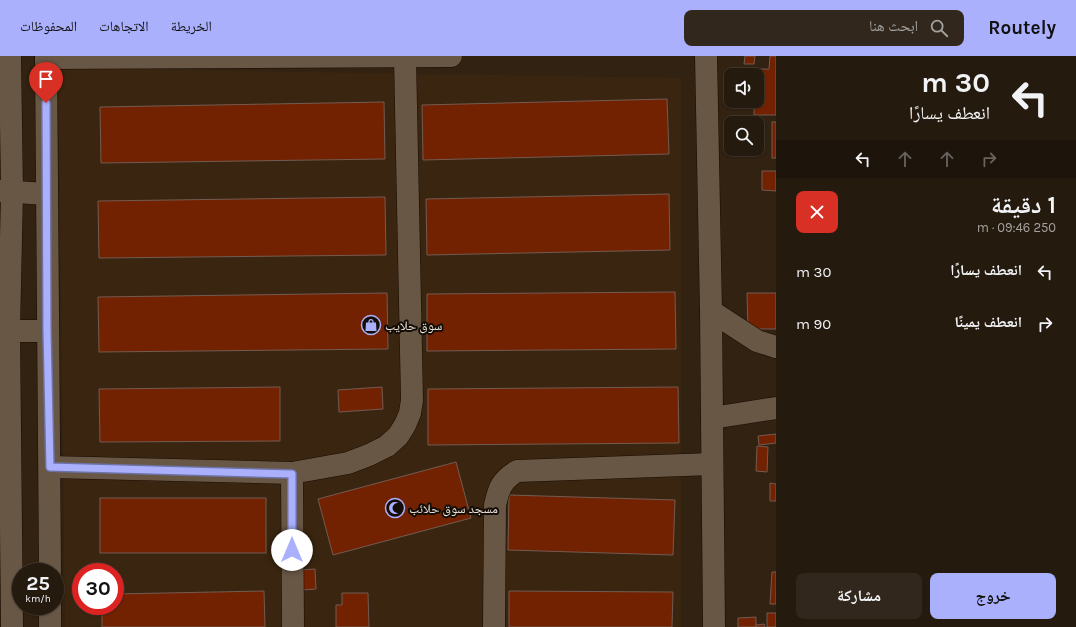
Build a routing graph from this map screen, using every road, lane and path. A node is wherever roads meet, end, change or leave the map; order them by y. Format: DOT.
graph roads {
  1 [pos="10,56"];
  2 [pos="451,56"];
  3 [pos="706,56"];
  4 [pos="46,57"];
  5 [pos="405,57"];
  6 [pos="6,191"];
  7 [pos="46,194"];
  8 [pos="711,311"];
  9 [pos="4,331"];
  10 [pos="47,331"];
  11 [pos="776,347"];
  12 [pos="776,408"];
  13 [pos="712,418"];
  14 [pos="712,464"];
  15 [pos="50,467"];
  16 [pos="292,474"];
  17 [pos="50,563"];
  18 [pos="50,615"];
  19 [pos="12,627"];
  20 [pos="50,627"];
  21 [pos="293,627"];
  22 [pos="494,627"];
  23 [pos="714,627"];
  1 -- 6 [label="street"];
  2 -- 5 [label="street"];
  3 -- 8 [label="street"];
  4 -- 5 [label="street"];
  4 -- 7 [label="street"];
  5 -- 16 [label="street"];
  6 -- 7 [label="street"];
  6 -- 9 [label="street"];
  7 -- 10 [label="street"];
  8 -- 11 [label="street"];
  8 -- 13 [label="street"];
  9 -- 10 [label="street"];
  9 -- 19 [label="street"];
  10 -- 15 [label="street"];
  12 -- 13 [label="street"];
  13 -- 14 [label="street"];
  14 -- 22 [label="street"];
  14 -- 23 [label="street"];
  15 -- 16 [label="street"];
  15 -- 17 [label="street"];
  16 -- 21 [label="street"];
  18 -- 20 [label="street"];
}
